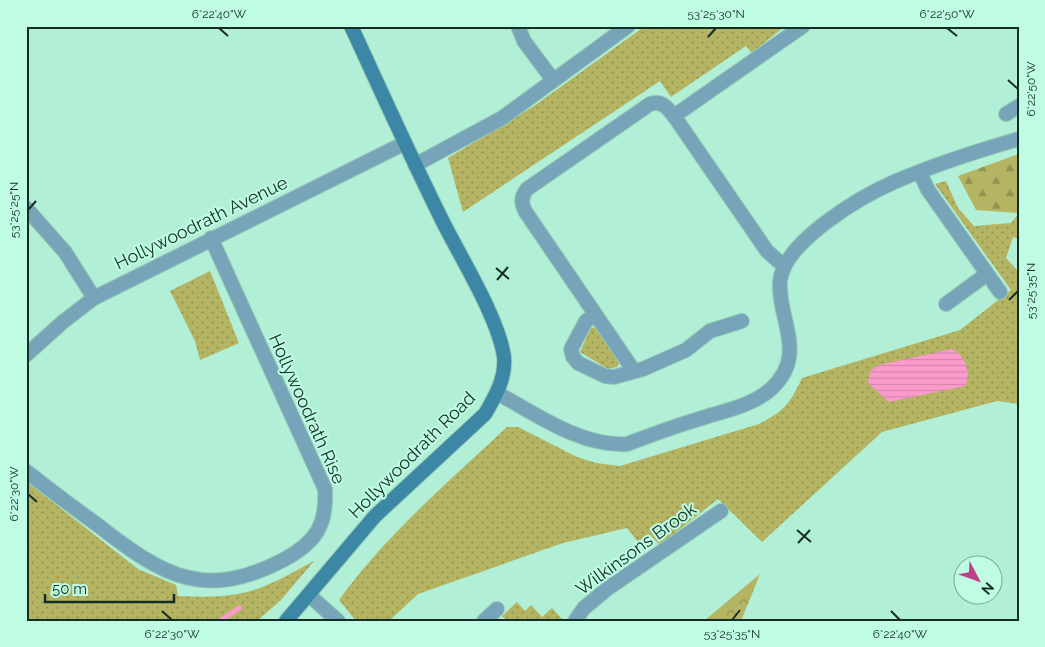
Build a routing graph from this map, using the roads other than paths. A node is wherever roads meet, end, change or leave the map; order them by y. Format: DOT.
graph roads {
  1 [pos="351,26"];
  2 [pos="518,26"];
  3 [pos="628,26"];
  4 [pos="803,26"];
  5 [pos="553,80"];
  6 [pos="1019,106"];
  7 [pos="1006,114"];
  8 [pos="674,116"];
  9 [pos="1019,139"];
  10 [pos="404,143"];
  11 [pos="415,165"];
  12 [pos="920,173"];
  13 [pos="26,208"];
  14 [pos="211,238"];
  15 [pos="785,264"];
  16 [pos="987,274"];
  17 [pos="1000,292"];
  18 [pos="94,298"];
  19 [pos="946,304"];
  20 [pos="596,315"];
  21 [pos="742,321"];
  22 [pos="26,355"];
  23 [pos="634,372"];
  24 [pos="497,394"];
  25 [pos="26,471"];
  26 [pos="722,511"];
  27 [pos="310,595"];
  28 [pos="497,610"];
  29 [pos="286,621"];
  30 [pos="338,621"];
  31 [pos="484,621"];
  32 [pos="575,621"];
  1 -- 10 [label="main road, Hollywoodrath Road"];
  2 -- 5 [label="street"];
  3 -- 5 [label="street"];
  4 -- 8 [label="street"];
  5 -- 11 [label="street"];
  6 -- 7 [label="street"];
  8 -- 15 [label="street"];
  8 -- 20 [label="street"];
  9 -- 12 [label="street"];
  10 -- 11 [label="main road, Hollywoodrath Road"];
  10 -- 14 [label="street, Hollywoodrath Avenue"];
  11 -- 24 [label="main road, Hollywoodrath Road"];
  12 -- 15 [label="street"];
  12 -- 16 [label="street"];
  13 -- 18 [label="street"];
  14 -- 18 [label="street, Hollywoodrath Avenue"];
  14 -- 25 [label="street, Hollywoodrath Rise"];
  15 -- 24 [label="street"];
  16 -- 17 [label="street"];
  16 -- 19 [label="street"];
  18 -- 22 [label="street, Hollywoodrath Avenue"];
  20 -- 23 [label="street"];
  20 -- 23 [label="street"];
  21 -- 23 [label="street"];
  24 -- 27 [label="main road, Hollywoodrath Road"];
  26 -- 32 [label="street, Wilkinsons Brook"];
  27 -- 29 [label="main road, Hollywoodrath Road"];
  27 -- 30 [label="street"];
  28 -- 31 [label="street"];
}
